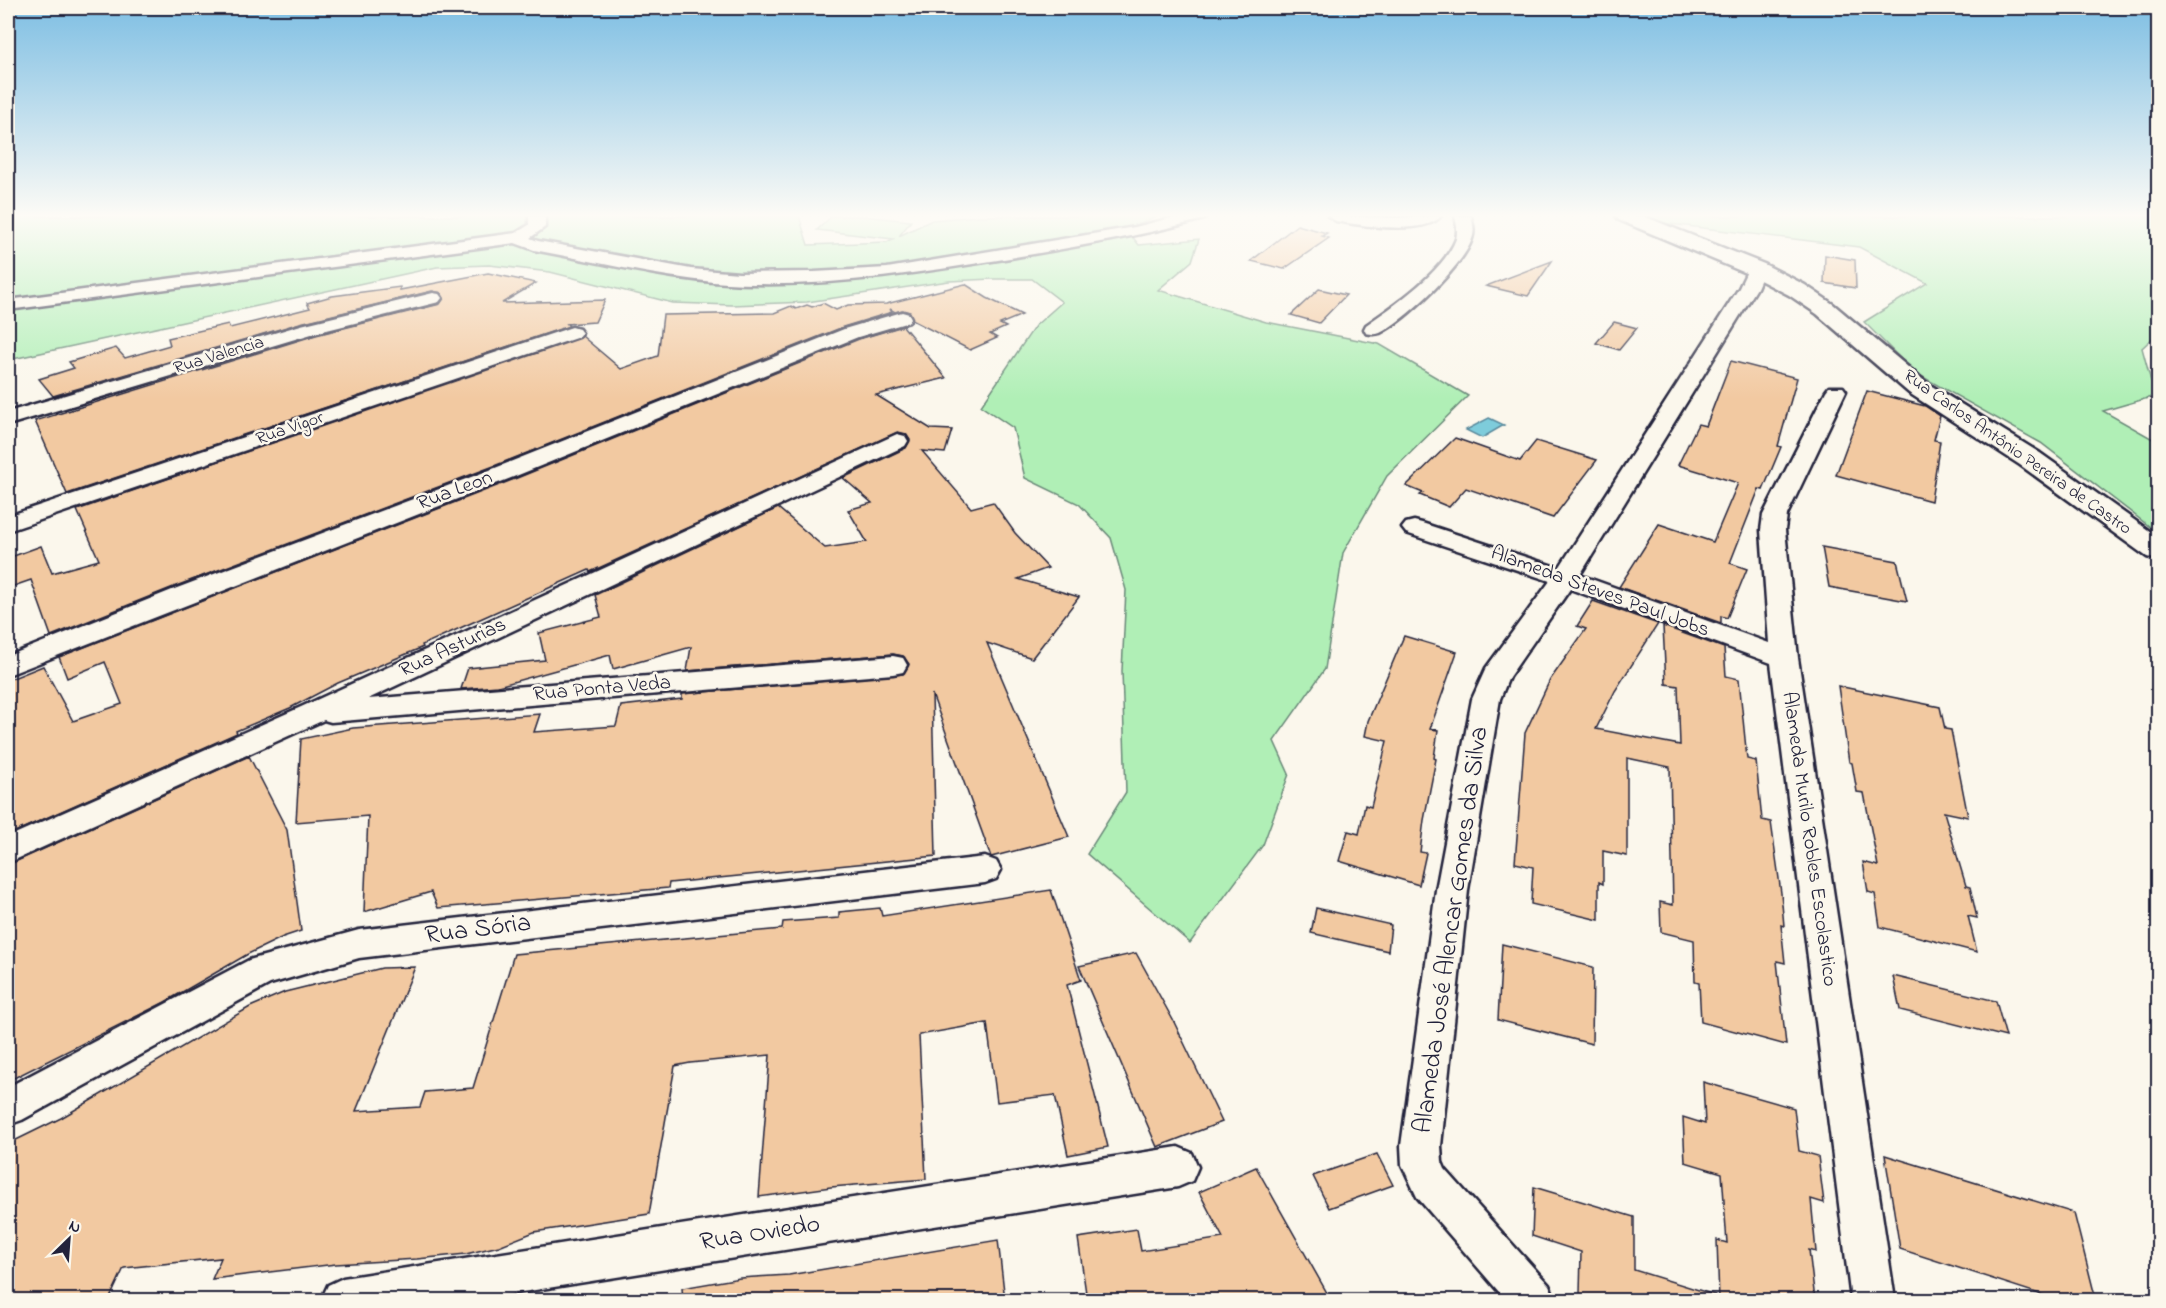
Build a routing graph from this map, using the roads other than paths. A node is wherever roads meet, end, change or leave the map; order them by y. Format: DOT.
graph roads {
  1 [pos="219,277"];
  2 [pos="1434,277"];
  3 [pos="1753,277"];
  4 [pos="1772,277"];
  5 [pos="433,298"];
  6 [pos="8,305"];
  7 [pos="902,318"];
  8 [pos="1373,329"];
  9 [pos="572,333"];
  10 [pos="1836,390"];
  11 [pos="8,419"];
  12 [pos="897,441"];
  13 [pos="8,524"];
  14 [pos="1414,528"];
  15 [pos="2158,551"];
  16 [pos="1565,578"];
  17 [pos="1784,658"];
  18 [pos="893,665"];
  19 [pos="8,666"];
  20 [pos="311,714"];
  21 [pos="8,850"];
  22 [pos="985,870"];
  23 [pos="8,1107"];
  24 [pos="1178,1167"];
  25 [pos="342,1300"];
  26 [pos="1534,1300"];
  27 [pos="1873,1300"];
  1 -- 6 [label="street"];
  2 -- 8 [label="street"];
  3 -- 16 [label="street"];
  4 -- 15 [label="street, Rua Carlos Antônio Pereira de Castro"];
  5 -- 11 [label="street, Rua Valencia"];
  7 -- 19 [label="street, Rua Leon"];
  9 -- 13 [label="street, Rua Vigor"];
  10 -- 17 [label="street, Alameda Murilo Robles Escolastico"];
  12 -- 20 [label="street, Rua Asturias"];
  14 -- 16 [label="street, Alameda Steves Paul Jobs"];
  16 -- 17 [label="street, Alameda Steves Paul Jobs"];
  16 -- 26 [label="street, Alameda José Alencar Gomes da Silva"];
  17 -- 27 [label="street, Alameda Murilo Robles Escolastico"];
  18 -- 20 [label="street, Rua Ponta Veda"];
  20 -- 21 [label="street, Rua Asturias"];
  22 -- 23 [label="street, Rua Sória"];
  24 -- 25 [label="street, Rua Oviedo"];
}
